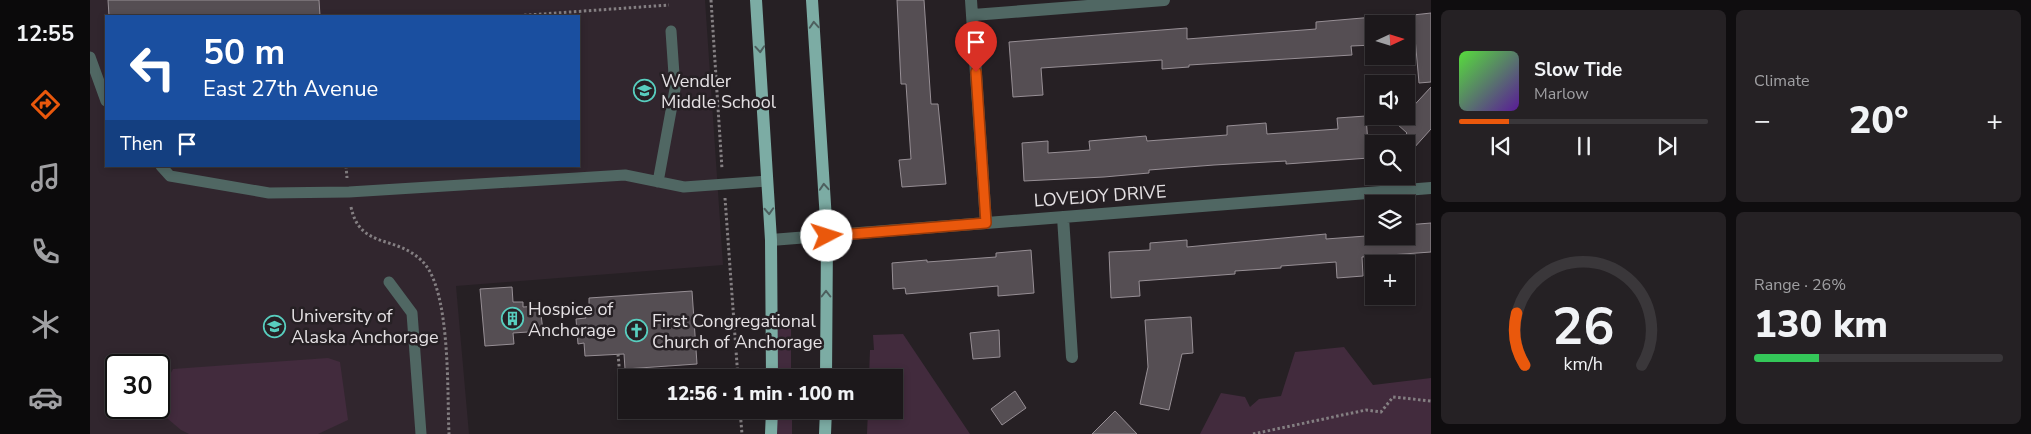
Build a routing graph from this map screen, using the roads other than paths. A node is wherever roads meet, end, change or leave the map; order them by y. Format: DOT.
graph roads {
  1 [pos="756,0"];
  2 [pos="812,0"];
  3 [pos="971,0"];
  4 [pos="1164,0"];
  5 [pos="972,15"];
  6 [pos="671,32"];
  7 [pos="90,57"];
  8 [pos="105,98"];
  9 [pos="162,167"];
  10 [pos="767,181"];
  11 [pos="658,182"];
  12 [pos="1431,188"];
  13 [pos="1063,217"];
  14 [pos="986,223"];
  15 [pos="827,236"];
  16 [pos="771,240"];
  17 [pos="388,282"];
  18 [pos="1072,357"];
  19 [pos="772,369"];
  20 [pos="826,369"];
  21 [pos="772,419"];
  22 [pos="826,419"];
  23 [pos="421,434"];
  24 [pos="771,434"];
  25 [pos="825,434"];
  1 -- 10 [label="main road, one-way"];
  15 -- 2 [label="main road, one-way"];
  3 -- 5 [label="street"];
  4 -- 5 [label="street"];
  5 -- 14 [label="street"];
  6 -- 11 [label="lane"];
  7 -- 8 [label="lane"];
  9 -- 11 [label="lane"];
  10 -- 11 [label="lane"];
  10 -- 16 [label="main road, one-way"];
  12 -- 13 [label="street, LOVEJOY DRIVE"];
  13 -- 14 [label="street, LOVEJOY DRIVE"];
  13 -- 18 [label="street"];
  14 -- 15 [label="street, LOVEJOY DRIVE"];
  15 -- 16 [label="street, LOVEJOY DRIVE"];
  20 -- 15 [label="main road, one-way"];
  16 -- 19 [label="main road"];
  17 -- 23 [label="lane"];
  21 -- 24 [label="main road"];
  22 -- 25 [label="main road"];
}
